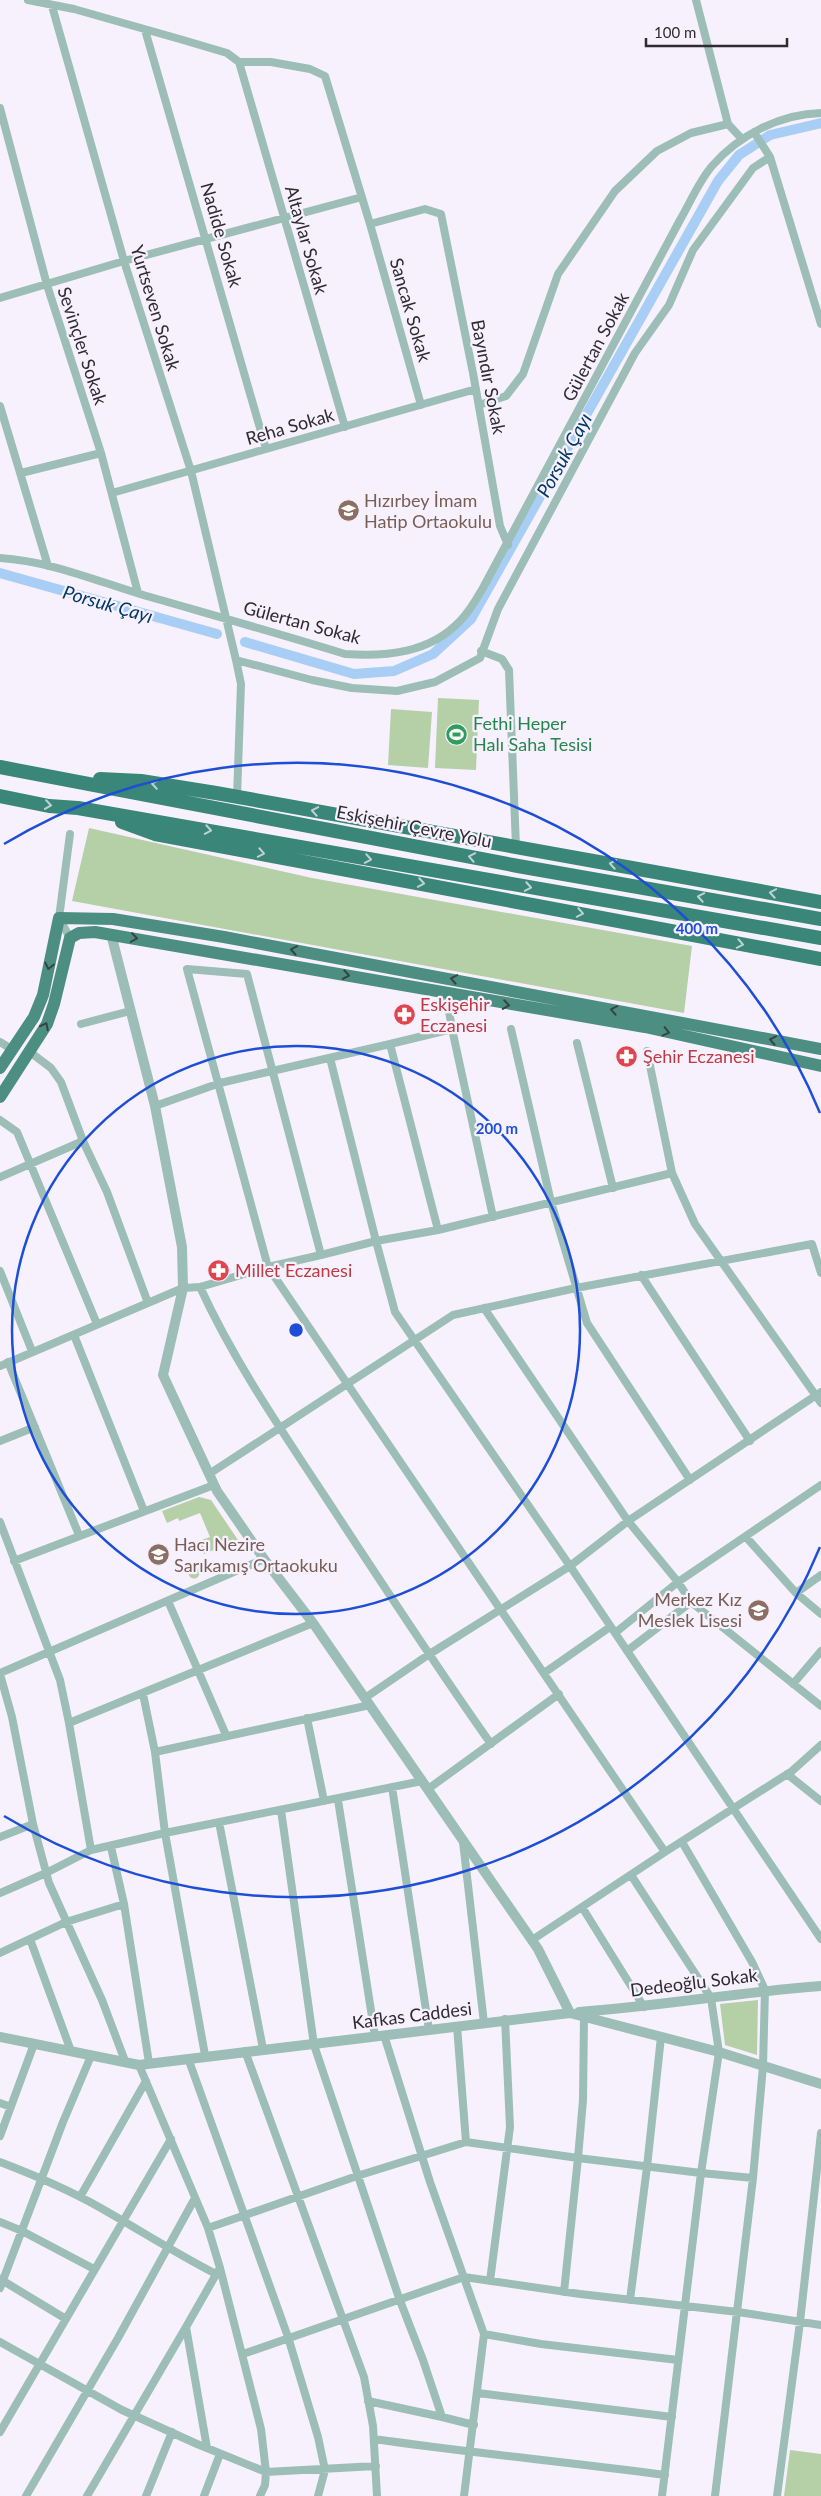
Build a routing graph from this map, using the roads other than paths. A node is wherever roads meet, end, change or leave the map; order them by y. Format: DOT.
graph roads {
  1 [pos="28,0"];
  2 [pos="696,0"];
  3 [pos="52,6"];
  4 [pos="145,30"];
  5 [pos="239,62"];
  6 [pos="0,108"];
  7 [pos="821,113"];
  8 [pos="728,124"];
  9 [pos="755,133"];
  10 [pos="742,139"];
  11 [pos="770,157"];
  12 [pos="362,197"];
  13 [pos="284,218"];
  14 [pos="370,224"];
  15 [pos="207,240"];
  16 [pos="124,261"];
  17 [pos="47,285"];
  18 [pos="0,298"];
  19 [pos="821,324"];
  20 [pos="476,389"];
  21 [pos="421,405"];
  22 [pos="479,405"];
  23 [pos="0,406"];
  24 [pos="345,427"];
  25 [pos="266,449"];
  26 [pos="101,453"];
  27 [pos="191,471"];
  28 [pos="21,473"];
  29 [pos="112,493"];
  30 [pos="508,545"];
  31 [pos="0,558"];
  32 [pos="48,566"];
  33 [pos="138,593"];
  34 [pos="227,618"];
  35 [pos="481,651"];
  36 [pos="236,660"];
  37 [pos="0,767"];
  38 [pos="48,776"];
  39 [pos="0,796"];
  40 [pos="237,797"];
  41 [pos="78,808"];
  42 [pos="70,834"];
  43 [pos="516,846"];
  44 [pos="821,902"];
  45 [pos="59,918"];
  46 [pos="821,919"];
  47 [pos="111,934"];
  48 [pos="70,938"];
  49 [pos="821,938"];
  50 [pos="821,959"];
  51 [pos="446,993"];
  52 [pos="130,1011"];
  53 [pos="81,1024"];
  54 [pos="511,1028"];
  55 [pos="452,1029"];
  56 [pos="0,1042"];
  57 [pos="577,1043"];
  58 [pos="390,1044"];
  59 [pos="821,1049"];
  60 [pos="13,1050"];
  61 [pos="647,1051"];
  62 [pos="30,1052"];
  63 [pos="330,1058"];
  64 [pos="821,1066"];
  65 [pos="0,1068"];
  66 [pos="274,1071"];
  67 [pos="220,1083"];
  68 [pos="0,1097"];
  69 [pos="155,1106"];
  70 [pos="0,1120"];
  71 [pos="83,1142"];
  72 [pos="30,1164"];
  73 [pos="672,1173"];
  74 [pos="0,1177"];
  75 [pos="613,1188"];
  76 [pos="551,1202"];
  77 [pos="493,1217"];
  78 [pos="438,1230"];
  79 [pos="376,1241"];
  80 [pos="321,1255"];
  81 [pos="721,1260"];
  82 [pos="268,1267"];
  83 [pos="0,1271"];
  84 [pos="821,1273"];
  85 [pos="641,1275"];
  86 [pos="200,1287"];
  87 [pos="183,1288"];
  88 [pos="576,1288"];
  89 [pos="148,1303"];
  90 [pos="484,1308"];
  91 [pos="97,1324"];
  92 [pos="74,1335"];
  93 [pos="415,1339"];
  94 [pos="32,1351"];
  95 [pos="8,1362"];
  96 [pos="0,1366"];
  97 [pos="346,1383"];
  98 [pos="818,1394"];
  99 [pos="821,1403"];
  100 [pos="279,1426"];
  101 [pos="36,1427"];
  102 [pos="0,1441"];
  103 [pos="750,1441"];
  104 [pos="209,1474"];
  105 [pos="690,1480"];
  106 [pos="214,1485"];
  107 [pos="821,1485"];
  108 [pos="144,1512"];
  109 [pos="0,1522"];
  110 [pos="628,1522"];
  111 [pos="78,1535"];
  112 [pos="746,1537"];
  113 [pos="264,1560"];
  114 [pos="14,1561"];
  115 [pos="570,1566"];
  116 [pos="821,1575"];
  117 [pos="678,1582"];
  118 [pos="796,1593"];
  119 [pos="168,1601"];
  120 [pos="691,1602"];
  121 [pos="502,1610"];
  122 [pos="821,1614"];
  123 [pos="313,1622"];
  124 [pos="612,1630"];
  125 [pos="50,1650"];
  126 [pos="627,1651"];
  127 [pos="821,1651"];
  128 [pos="428,1655"];
  129 [pos="199,1671"];
  130 [pos="0,1673"];
  131 [pos="544,1674"];
  132 [pos="793,1684"];
  133 [pos="143,1694"];
  134 [pos="558,1694"];
  135 [pos="368,1701"];
  136 [pos="821,1706"];
  137 [pos="307,1718"];
  138 [pos="70,1723"];
  139 [pos="226,1735"];
  140 [pos="491,1744"];
  141 [pos="821,1745"];
  142 [pos="155,1752"];
  143 [pos="787,1774"];
  144 [pos="425,1785"];
  145 [pos="392,1787"];
  146 [pos="338,1800"];
  147 [pos="324,1801"];
  148 [pos="821,1801"];
  149 [pos="281,1810"];
  150 [pos="735,1810"];
  151 [pos="219,1822"];
  152 [pos="33,1824"];
  153 [pos="165,1833"];
  154 [pos="0,1837"];
  155 [pos="462,1839"];
  156 [pos="682,1842"];
  157 [pos="111,1847"];
  158 [pos="91,1850"];
  159 [pos="665,1852"];
  160 [pos="46,1873"];
  161 [pos="631,1875"];
  162 [pos="0,1893"];
  163 [pos="124,1904"];
  164 [pos="582,1907"];
  165 [pos="66,1922"];
  166 [pos="30,1939"];
  167 [pos="821,1939"];
  168 [pos="532,1940"];
  169 [pos="0,1953"];
  170 [pos="821,1986"];
  171 [pos="765,1990"];
  172 [pos="711,1998"];
  173 [pos="644,2007"];
  174 [pos="570,2013"];
  175 [pos="584,2017"];
  176 [pos="505,2019"];
  177 [pos="484,2023"];
  178 [pos="457,2026"];
  179 [pos="429,2030"];
  180 [pos="380,2036"];
  181 [pos="661,2037"];
  182 [pos="0,2038"];
  183 [pos="34,2044"];
  184 [pos="314,2045"];
  185 [pos="263,2049"];
  186 [pos="71,2051"];
  187 [pos="245,2052"];
  188 [pos="718,2052"];
  189 [pos="205,2055"];
  190 [pos="91,2056"];
  191 [pos="188,2058"];
  192 [pos="125,2062"];
  193 [pos="144,2064"];
  194 [pos="763,2066"];
  195 [pos="146,2081"];
  196 [pos="821,2084"];
  197 [pos="0,2103"];
  198 [pos="11,2107"];
  199 [pos="821,2133"];
  200 [pos="0,2136"];
  201 [pos="171,2139"];
  202 [pos="466,2142"];
  203 [pos="507,2149"];
  204 [pos="422,2156"];
  205 [pos="578,2158"];
  206 [pos="0,2162"];
  207 [pos="648,2167"];
  208 [pos="701,2172"];
  209 [pos="357,2176"];
  210 [pos="41,2178"];
  211 [pos="752,2178"];
  212 [pos="299,2196"];
  213 [pos="80,2197"];
  214 [pos="195,2198"];
  215 [pos="244,2216"];
  216 [pos="122,2221"];
  217 [pos="0,2222"];
  218 [pos="208,2228"];
  219 [pos="22,2231"];
  220 [pos="168,2249"];
  221 [pos="94,2269"];
  222 [pos="218,2271"];
  223 [pos="464,2277"];
  224 [pos="490,2281"];
  225 [pos="1,2282"];
  226 [pos="564,2292"];
  227 [pos="399,2298"];
  228 [pos="630,2300"];
  229 [pos="686,2307"];
  230 [pos="738,2312"];
  231 [pos="66,2319"];
  232 [pos="343,2319"];
  233 [pos="800,2322"];
  234 [pos="821,2325"];
  235 [pos="186,2327"];
  236 [pos="484,2334"];
  237 [pos="288,2337"];
  238 [pos="0,2342"];
  239 [pos="242,2354"];
  240 [pos="678,2360"];
  241 [pos="39,2363"];
  242 [pos="87,2390"];
  243 [pos="478,2393"];
  244 [pos="368,2401"];
  245 [pos="134,2416"];
  246 [pos="442,2417"];
  247 [pos="672,2417"];
  248 [pos="474,2425"];
  249 [pos="0,2432"];
  250 [pos="172,2432"];
  251 [pos="374,2439"];
  252 [pos="207,2448"];
  253 [pos="470,2453"];
  254 [pos="220,2454"];
  255 [pos="376,2466"];
  256 [pos="325,2470"];
  257 [pos="266,2472"];
  258 [pos="665,2475"];
  259 [pos="26,2496"];
  260 [pos="87,2496"];
  261 [pos="146,2496"];
  262 [pos="204,2496"];
  263 [pos="260,2496"];
  264 [pos="318,2496"];
  265 [pos="377,2496"];
  266 [pos="464,2496"];
  267 [pos="662,2496"];
  268 [pos="715,2496"];
  269 [pos="777,2496"];
  1 -- 3 [label="street"];
  2 -- 8 [label="street"];
  3 -- 4 [label="street"];
  3 -- 16 [label="street, Yurtseven Sokak"];
  4 -- 5 [label="street"];
  4 -- 15 [label="street, Nadide Sokak"];
  5 -- 12 [label="street, Sancak Sokak"];
  5 -- 13 [label="street, Altaylar Sokak"];
  6 -- 17 [label="street, Sevinçler Sokak"];
  7 -- 9 [label="street, Gülertan Sokak"];
  8 -- 10 [label="street"];
  8 -- 22 [label="street"];
  9 -- 10 [label="street, Gülertan Sokak"];
  9 -- 11 [label="street"];
  10 -- 30 [label="street, Gülertan Sokak"];
  11 -- 19 [label="street"];
  11 -- 35 [label="street"];
  12 -- 13 [label="street"];
  12 -- 14 [label="street, Sancak Sokak"];
  13 -- 15 [label="street"];
  13 -- 24 [label="street, Altaylar Sokak"];
  14 -- 20 [label="street, Bayındır Sokak"];
  14 -- 21 [label="street, Sancak Sokak"];
  15 -- 16 [label="street"];
  15 -- 25 [label="street, Nadide Sokak"];
  16 -- 17 [label="street"];
  16 -- 27 [label="street, Yurtseven Sokak"];
  17 -- 18 [label="street"];
  17 -- 26 [label="street, Sevinçler Sokak"];
  20 -- 21 [label="street, Reha Sokak"];
  20 -- 22 [label="street, Bayındır Sokak"];
  21 -- 24 [label="street, Reha Sokak"];
  22 -- 30 [label="street, Bayındır Sokak"];
  23 -- 28 [label="street"];
  24 -- 25 [label="street, Reha Sokak"];
  25 -- 27 [label="street, Reha Sokak"];
  26 -- 28 [label="street"];
  26 -- 29 [label="street, Sevinçler Sokak"];
  27 -- 29 [label="street, Reha Sokak"];
  27 -- 34 [label="street, Yurtseven Sokak"];
  28 -- 32 [label="street"];
  29 -- 33 [label="street, Sevinçler Sokak"];
  30 -- 34 [label="street, Gülertan Sokak"];
  31 -- 32 [label="street, Gülertan Sokak"];
  32 -- 33 [label="street, Gülertan Sokak"];
  33 -- 34 [label="street, Gülertan Sokak"];
  34 -- 36 [label="street, Yurtseven Sokak"];
  35 -- 36 [label="street"];
  35 -- 43 [label="street"];
  36 -- 40 [label="street, Yurtseven Sokak"];
  37 -- 38 [label="highway, Eskişehir Çevre Yolu"];
  40 -- 38 [label="highway, one-way"];
  46 -- 38 [label="highway, Eskişehir Çevre Yolu, one-way"];
  39 -- 41 [label="highway, one-way"];
  43 -- 40 [label="highway, one-way"];
  41 -- 49 [label="highway, one-way"];
  41 -- 50 [label="highway, one-way"];
  42 -- 45 [label="street"];
  44 -- 43 [label="highway, one-way"];
  45 -- 48 [label="street"];
  59 -- 45 [label="main road, one-way"];
  45 -- 60 [label="main road, one-way"];
  47 -- 48 [label="main road"];
  47 -- 51 [label="main road, one-way"];
  47 -- 52 [label="street"];
  62 -- 48 [label="main road, one-way"];
  51 -- 55 [label="street"];
  51 -- 64 [label="main road, one-way"];
  52 -- 53 [label="street"];
  52 -- 69 [label="street"];
  54 -- 76 [label="street"];
  55 -- 58 [label="street"];
  55 -- 77 [label="street"];
  56 -- 60 [label="street"];
  57 -- 75 [label="street"];
  58 -- 63 [label="street"];
  58 -- 78 [label="street"];
  60 -- 65 [label="main road"];
  61 -- 73 [label="street"];
  62 -- 68 [label="main road"];
  62 -- 71 [label="street"];
  63 -- 66 [label="street"];
  63 -- 79 [label="street"];
  66 -- 67 [label="street"];
  66 -- 67 [label="street"];
  66 -- 80 [label="street"];
  67 -- 69 [label="street"];
  67 -- 82 [label="street"];
  69 -- 87 [label="street"];
  70 -- 72 [label="street"];
  71 -- 72 [label="street"];
  71 -- 89 [label="street"];
  72 -- 74 [label="street"];
  72 -- 91 [label="street"];
  73 -- 75 [label="street"];
  73 -- 81 [label="street"];
  75 -- 76 [label="street"];
  76 -- 77 [label="street"];
  76 -- 88 [label="street"];
  77 -- 78 [label="street"];
  78 -- 79 [label="street"];
  79 -- 80 [label="street"];
  79 -- 93 [label="street"];
  80 -- 82 [label="street"];
  81 -- 84 [label="street"];
  81 -- 85 [label="street"];
  81 -- 98 [label="street"];
  82 -- 86 [label="street"];
  82 -- 97 [label="street"];
  83 -- 94 [label="street"];
  85 -- 88 [label="street"];
  85 -- 103 [label="street"];
  86 -- 87 [label="street"];
  86 -- 100 [label="street"];
  87 -- 89 [label="street"];
  87 -- 104 [label="street"];
  88 -- 90 [label="street"];
  88 -- 105 [label="street"];
  89 -- 91 [label="street"];
  90 -- 93 [label="street"];
  90 -- 110 [label="street"];
  91 -- 92 [label="street"];
  92 -- 94 [label="street"];
  92 -- 108 [label="street"];
  93 -- 97 [label="street"];
  93 -- 115 [label="street"];
  94 -- 95 [label="street"];
  95 -- 96 [label="street"];
  95 -- 101 [label="street"];
  97 -- 100 [label="street"];
  97 -- 121 [label="street"];
  98 -- 99 [label="street"];
  98 -- 103 [label="street"];
  100 -- 104 [label="street"];
  100 -- 128 [label="street"];
  101 -- 102 [label="street"];
  101 -- 111 [label="street"];
  103 -- 105 [label="street"];
  104 -- 106 [label="street"];
  105 -- 110 [label="street"];
  106 -- 108 [label="street"];
  106 -- 113 [label="street"];
  107 -- 112 [label="street"];
  108 -- 111 [label="street"];
  109 -- 114 [label="street"];
  110 -- 115 [label="street"];
  110 -- 117 [label="street"];
  111 -- 114 [label="street"];
  112 -- 117 [label="street"];
  112 -- 118 [label="street"];
  113 -- 119 [label="street"];
  113 -- 123 [label="street"];
  114 -- 125 [label="street"];
  115 -- 121 [label="street"];
  115 -- 124 [label="street"];
  116 -- 118 [label="street"];
  117 -- 120 [label="street"];
  117 -- 124 [label="street"];
  118 -- 122 [label="street"];
  119 -- 125 [label="street"];
  119 -- 129 [label="street"];
  120 -- 126 [label="street"];
  120 -- 132 [label="street"];
  121 -- 128 [label="street"];
  121 -- 131 [label="street"];
  123 -- 129 [label="street"];
  123 -- 135 [label="street"];
  124 -- 126 [label="street"];
  124 -- 131 [label="street"];
  125 -- 130 [label="street"];
  125 -- 138 [label="street"];
  126 -- 150 [label="street"];
  127 -- 132 [label="street"];
  128 -- 135 [label="street"];
  128 -- 140 [label="street"];
  129 -- 133 [label="street"];
  129 -- 139 [label="street"];
  130 -- 152 [label="street"];
  131 -- 134 [label="street"];
  132 -- 136 [label="street"];
  133 -- 138 [label="street"];
  133 -- 142 [label="street"];
  134 -- 140 [label="street"];
  134 -- 159 [label="street"];
  135 -- 137 [label="street"];
  135 -- 144 [label="street"];
  137 -- 139 [label="street"];
  137 -- 147 [label="street"];
  138 -- 158 [label="street"];
  139 -- 142 [label="street"];
  140 -- 144 [label="street"];
  141 -- 143 [label="street"];
  142 -- 153 [label="street"];
  143 -- 148 [label="street"];
  143 -- 150 [label="street"];
  144 -- 145 [label="street"];
  144 -- 155 [label="street"];
  145 -- 146 [label="street"];
  145 -- 179 [label="street"];
  146 -- 147 [label="street"];
  146 -- 180 [label="street"];
  147 -- 149 [label="street"];
  149 -- 151 [label="street"];
  149 -- 184 [label="street"];
  150 -- 156 [label="street"];
  150 -- 167 [label="street"];
  151 -- 153 [label="street"];
  151 -- 185 [label="street"];
  152 -- 154 [label="street"];
  152 -- 160 [label="street"];
  153 -- 157 [label="street"];
  153 -- 189 [label="street"];
  155 -- 168 [label="street"];
  155 -- 177 [label="street"];
  156 -- 159 [label="street"];
  156 -- 171 [label="street"];
  157 -- 158 [label="street"];
  157 -- 163 [label="street"];
  158 -- 160 [label="street"];
  159 -- 161 [label="street"];
  160 -- 162 [label="street"];
  160 -- 165 [label="street"];
  161 -- 164 [label="street"];
  161 -- 172 [label="street"];
  163 -- 165 [label="street"];
  163 -- 193 [label="street"];
  164 -- 168 [label="street"];
  164 -- 173 [label="street"];
  165 -- 166 [label="street"];
  165 -- 192 [label="street"];
  166 -- 169 [label="street"];
  166 -- 186 [label="street"];
  168 -- 174 [label="street"];
  170 -- 171 [label="street, Dedeoğlu Sokak"];
  171 -- 172 [label="street, Dedeoğlu Sokak"];
  171 -- 194 [label="street"];
  172 -- 173 [label="street, Dedeoğlu Sokak"];
  172 -- 188 [label="street"];
  173 -- 174 [label="street, Dedeoğlu Sokak"];
  174 -- 175 [label="street, Kafkas Caddesi"];
  174 -- 176 [label="street, Kafkas Caddesi"];
  175 -- 181 [label="street, Kafkas Caddesi"];
  175 -- 205 [label="street"];
  176 -- 177 [label="street, Kafkas Caddesi"];
  176 -- 203 [label="street"];
  177 -- 178 [label="street, Kafkas Caddesi"];
  178 -- 179 [label="street, Kafkas Caddesi"];
  178 -- 202 [label="street"];
  179 -- 180 [label="street, Kafkas Caddesi"];
  180 -- 184 [label="street, Kafkas Caddesi"];
  180 -- 204 [label="street"];
  181 -- 188 [label="street, Kafkas Caddesi"];
  181 -- 207 [label="street"];
  182 -- 183 [label="street, Kafkas Caddesi"];
  183 -- 186 [label="street, Kafkas Caddesi"];
  183 -- 198 [label="street"];
  184 -- 185 [label="street, Kafkas Caddesi"];
  184 -- 209 [label="street"];
  185 -- 187 [label="street, Kafkas Caddesi"];
  186 -- 190 [label="street, Kafkas Caddesi"];
  187 -- 189 [label="street, Kafkas Caddesi"];
  187 -- 212 [label="street"];
  188 -- 194 [label="street, Kafkas Caddesi"];
  188 -- 208 [label="street"];
  189 -- 191 [label="street, Kafkas Caddesi"];
  190 -- 192 [label="street, Kafkas Caddesi"];
  190 -- 210 [label="street"];
  191 -- 193 [label="street, Kafkas Caddesi"];
  191 -- 215 [label="street"];
  192 -- 193 [label="street, Kafkas Caddesi"];
  193 -- 195 [label="street"];
  194 -- 196 [label="street, Kafkas Caddesi"];
  194 -- 211 [label="street"];
  195 -- 201 [label="street"];
  195 -- 213 [label="street"];
  197 -- 198 [label="street"];
  198 -- 200 [label="street"];
  199 -- 233 [label="street"];
  201 -- 214 [label="street"];
  201 -- 216 [label="street"];
  202 -- 203 [label="street"];
  202 -- 204 [label="street"];
  203 -- 205 [label="street"];
  203 -- 224 [label="street"];
  204 -- 209 [label="street"];
  204 -- 223 [label="street"];
  205 -- 207 [label="street"];
  205 -- 226 [label="street"];
  206 -- 210 [label="street"];
  207 -- 208 [label="street"];
  207 -- 228 [label="street"];
  208 -- 211 [label="street"];
  208 -- 229 [label="street"];
  209 -- 212 [label="street"];
  209 -- 227 [label="street"];
  210 -- 213 [label="street"];
  210 -- 219 [label="street"];
  211 -- 230 [label="street"];
  212 -- 215 [label="street"];
  212 -- 232 [label="street"];
  213 -- 216 [label="street"];
  214 -- 218 [label="street"];
  214 -- 220 [label="street"];
  215 -- 218 [label="street"];
  215 -- 237 [label="street"];
  216 -- 220 [label="street"];
  216 -- 221 [label="street"];
  217 -- 219 [label="street"];
  218 -- 222 [label="street"];
  219 -- 221 [label="street"];
  219 -- 225 [label="street"];
  220 -- 222 [label="street"];
  220 -- 242 [label="street"];
  221 -- 231 [label="street"];
  222 -- 235 [label="street"];
  222 -- 239 [label="street"];
  223 -- 224 [label="street"];
  223 -- 227 [label="street"];
  223 -- 236 [label="street"];
  224 -- 226 [label="street"];
  225 -- 231 [label="street"];
  226 -- 228 [label="street"];
  227 -- 232 [label="street"];
  227 -- 246 [label="street"];
  228 -- 229 [label="street"];
  229 -- 230 [label="street"];
  229 -- 240 [label="street"];
  230 -- 233 [label="street"];
  230 -- 268 [label="street"];
  231 -- 241 [label="street"];
  232 -- 237 [label="street"];
  232 -- 244 [label="street"];
  233 -- 234 [label="street"];
  233 -- 269 [label="street"];
  235 -- 245 [label="street"];
  235 -- 252 [label="street"];
  236 -- 240 [label="street"];
  236 -- 243 [label="street"];
  237 -- 239 [label="street"];
  237 -- 256 [label="street"];
  238 -- 241 [label="street"];
  239 -- 257 [label="street"];
  240 -- 247 [label="street"];
  241 -- 242 [label="street"];
  241 -- 249 [label="street"];
  242 -- 245 [label="street"];
  242 -- 259 [label="street"];
  243 -- 247 [label="street"];
  243 -- 248 [label="street"];
  244 -- 246 [label="street"];
  244 -- 251 [label="street"];
  245 -- 250 [label="street"];
  245 -- 260 [label="street"];
  246 -- 248 [label="street"];
  247 -- 258 [label="street"];
  248 -- 253 [label="street"];
  250 -- 252 [label="street"];
  250 -- 261 [label="street"];
  251 -- 253 [label="street"];
  251 -- 255 [label="street"];
  252 -- 254 [label="street"];
  253 -- 258 [label="street"];
  253 -- 266 [label="street"];
  254 -- 257 [label="street"];
  254 -- 262 [label="street"];
  255 -- 256 [label="street"];
  255 -- 265 [label="street"];
  256 -- 257 [label="street"];
  256 -- 264 [label="street"];
  257 -- 263 [label="street"];
  258 -- 267 [label="street"];
}
